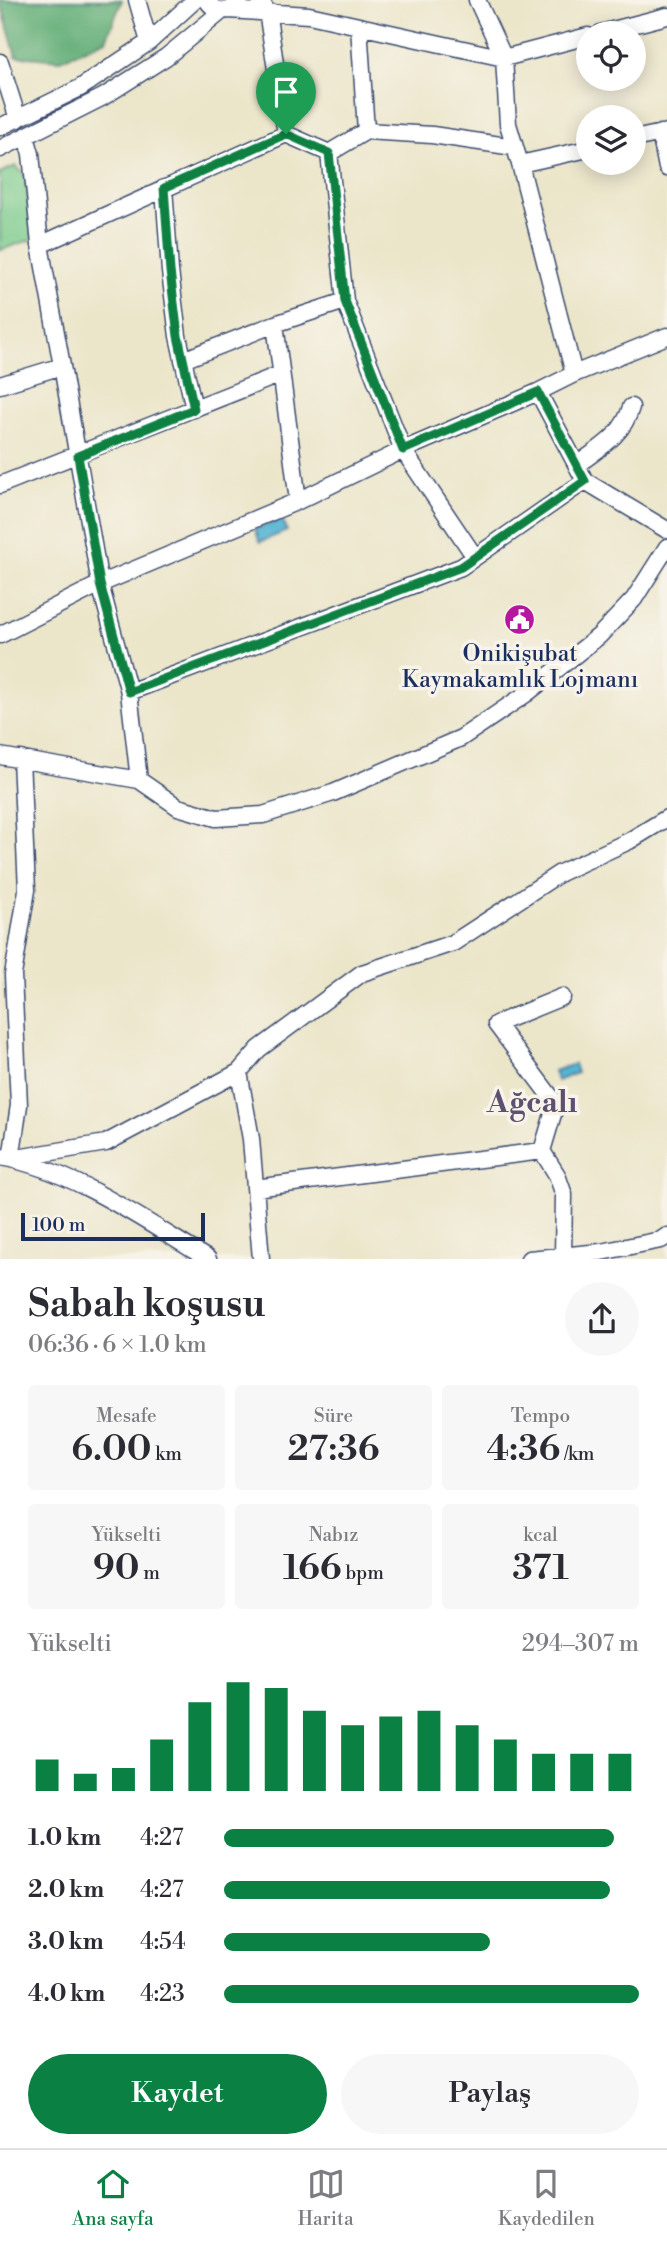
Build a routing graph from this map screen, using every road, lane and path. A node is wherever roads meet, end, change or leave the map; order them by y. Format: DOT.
graph roads {
  1 [pos="137,0"];
  2 [pos="195,0"];
  3 [pos="207,0"];
  4 [pos="477,0"];
  5 [pos="263,6"];
  6 [pos="230,7"];
  7 [pos="667,16"];
  8 [pos="646,21"];
  9 [pos="359,26"];
  10 [pos="576,39"];
  11 [pos="149,42"];
  12 [pos="504,58"];
  13 [pos="0,62"];
  14 [pos="18,119"];
  15 [pos="0,127"];
  16 [pos="366,131"];
  17 [pos="664,132"];
  18 [pos="286,134"];
  19 [pos="26,136"];
  20 [pos="646,136"];
  21 [pos="514,147"];
  22 [pos="0,149"];
  23 [pos="576,152"];
  24 [pos="329,153"];
  25 [pos="520,164"];
  26 [pos="667,168"];
  27 [pos="164,188"];
  28 [pos="40,245"];
  29 [pos="345,301"];
  30 [pos="275,324"];
  31 [pos="665,339"];
  32 [pos="183,360"];
  33 [pos="62,366"];
  34 [pos="281,374"];
  35 [pos="573,374"];
  36 [pos="0,385"];
  37 [pos="538,392"];
  38 [pos="631,407"];
  39 [pos="194,409"];
  40 [pos="403,450"];
  41 [pos="78,456"];
  42 [pos="577,465"];
  43 [pos="585,481"];
  44 [pos="0,485"];
  45 [pos="299,501"];
  46 [pos="667,530"];
  47 [pos="667,547"];
  48 [pos="475,557"];
  49 [pos="100,584"];
  50 [pos="0,635"];
  51 [pos="129,692"];
  52 [pos="0,756"];
  53 [pos="21,759"];
  54 [pos="139,780"];
  55 [pos="667,818"];
  56 [pos="562,997"];
  57 [pos="239,1072"];
  58 [pos="542,1151"];
  59 [pos="6,1158"];
  60 [pos="255,1188"];
  61 [pos="667,1236"];
  62 [pos="563,1255"];
  63 [pos="601,1255"];
  64 [pos="208,1259"];
  65 [pos="261,1259"];
  66 [pos="529,1259"];
  1 -- 11 [label="street"];
  2 -- 11 [label="street"];
  3 -- 6 [label="street"];
  4 -- 12 [label="street"];
  5 -- 6 [label="street"];
  5 -- 9 [label="street"];
  5 -- 18 [label="street"];
  6 -- 19 [label="street"];
  7 -- 8 [label="street"];
  9 -- 12 [label="street"];
  9 -- 16 [label="street"];
  10 -- 12 [label="street"];
  11 -- 14 [label="street"];
  12 -- 21 [label="street"];
  13 -- 14 [label="street"];
  14 -- 15 [label="street"];
  16 -- 21 [label="street"];
  16 -- 24 [label="street"];
  17 -- 20 [label="street"];
  17 -- 26 [label="street"];
  18 -- 24 [label="street"];
  18 -- 27 [label="street"];
  19 -- 22 [label="street"];
  19 -- 28 [label="street"];
  21 -- 25 [label="street"];
  23 -- 25 [label="street"];
  24 -- 29 [label="street"];
  25 -- 35 [label="street"];
  27 -- 28 [label="street"];
  27 -- 32 [label="street"];
  28 -- 33 [label="street"];
  29 -- 30 [label="street"];
  29 -- 40 [label="street"];
  30 -- 32 [label="street"];
  30 -- 34 [label="street"];
  31 -- 35 [label="street"];
  32 -- 39 [label="street"];
  33 -- 36 [label="street"];
  33 -- 41 [label="street"];
  34 -- 39 [label="street"];
  34 -- 45 [label="street"];
  35 -- 37 [label="street"];
  37 -- 40 [label="street"];
  37 -- 42 [label="street"];
  38 -- 42 [label="street"];
  39 -- 41 [label="street"];
  40 -- 45 [label="street"];
  40 -- 48 [label="street"];
  41 -- 44 [label="street"];
  41 -- 49 [label="street"];
  42 -- 43 [label="street"];
  43 -- 46 [label="street"];
  43 -- 48 [label="street"];
  45 -- 49 [label="street"];
  47 -- 54 [label="street"];
  48 -- 51 [label="street"];
  49 -- 50 [label="street"];
  49 -- 51 [label="street"];
  51 -- 54 [label="street"];
  52 -- 53 [label="street"];
  53 -- 54 [label="street"];
  53 -- 59 [label="street"];
  55 -- 57 [label="street"];
  56 -- 58 [label="street"];
  57 -- 59 [label="street"];
  57 -- 60 [label="street"];
  58 -- 60 [label="street"];
  58 -- 62 [label="street"];
  59 -- 64 [label="street"];
  60 -- 65 [label="street"];
  61 -- 63 [label="street"];
  62 -- 63 [label="street"];
  62 -- 66 [label="street"];
}
